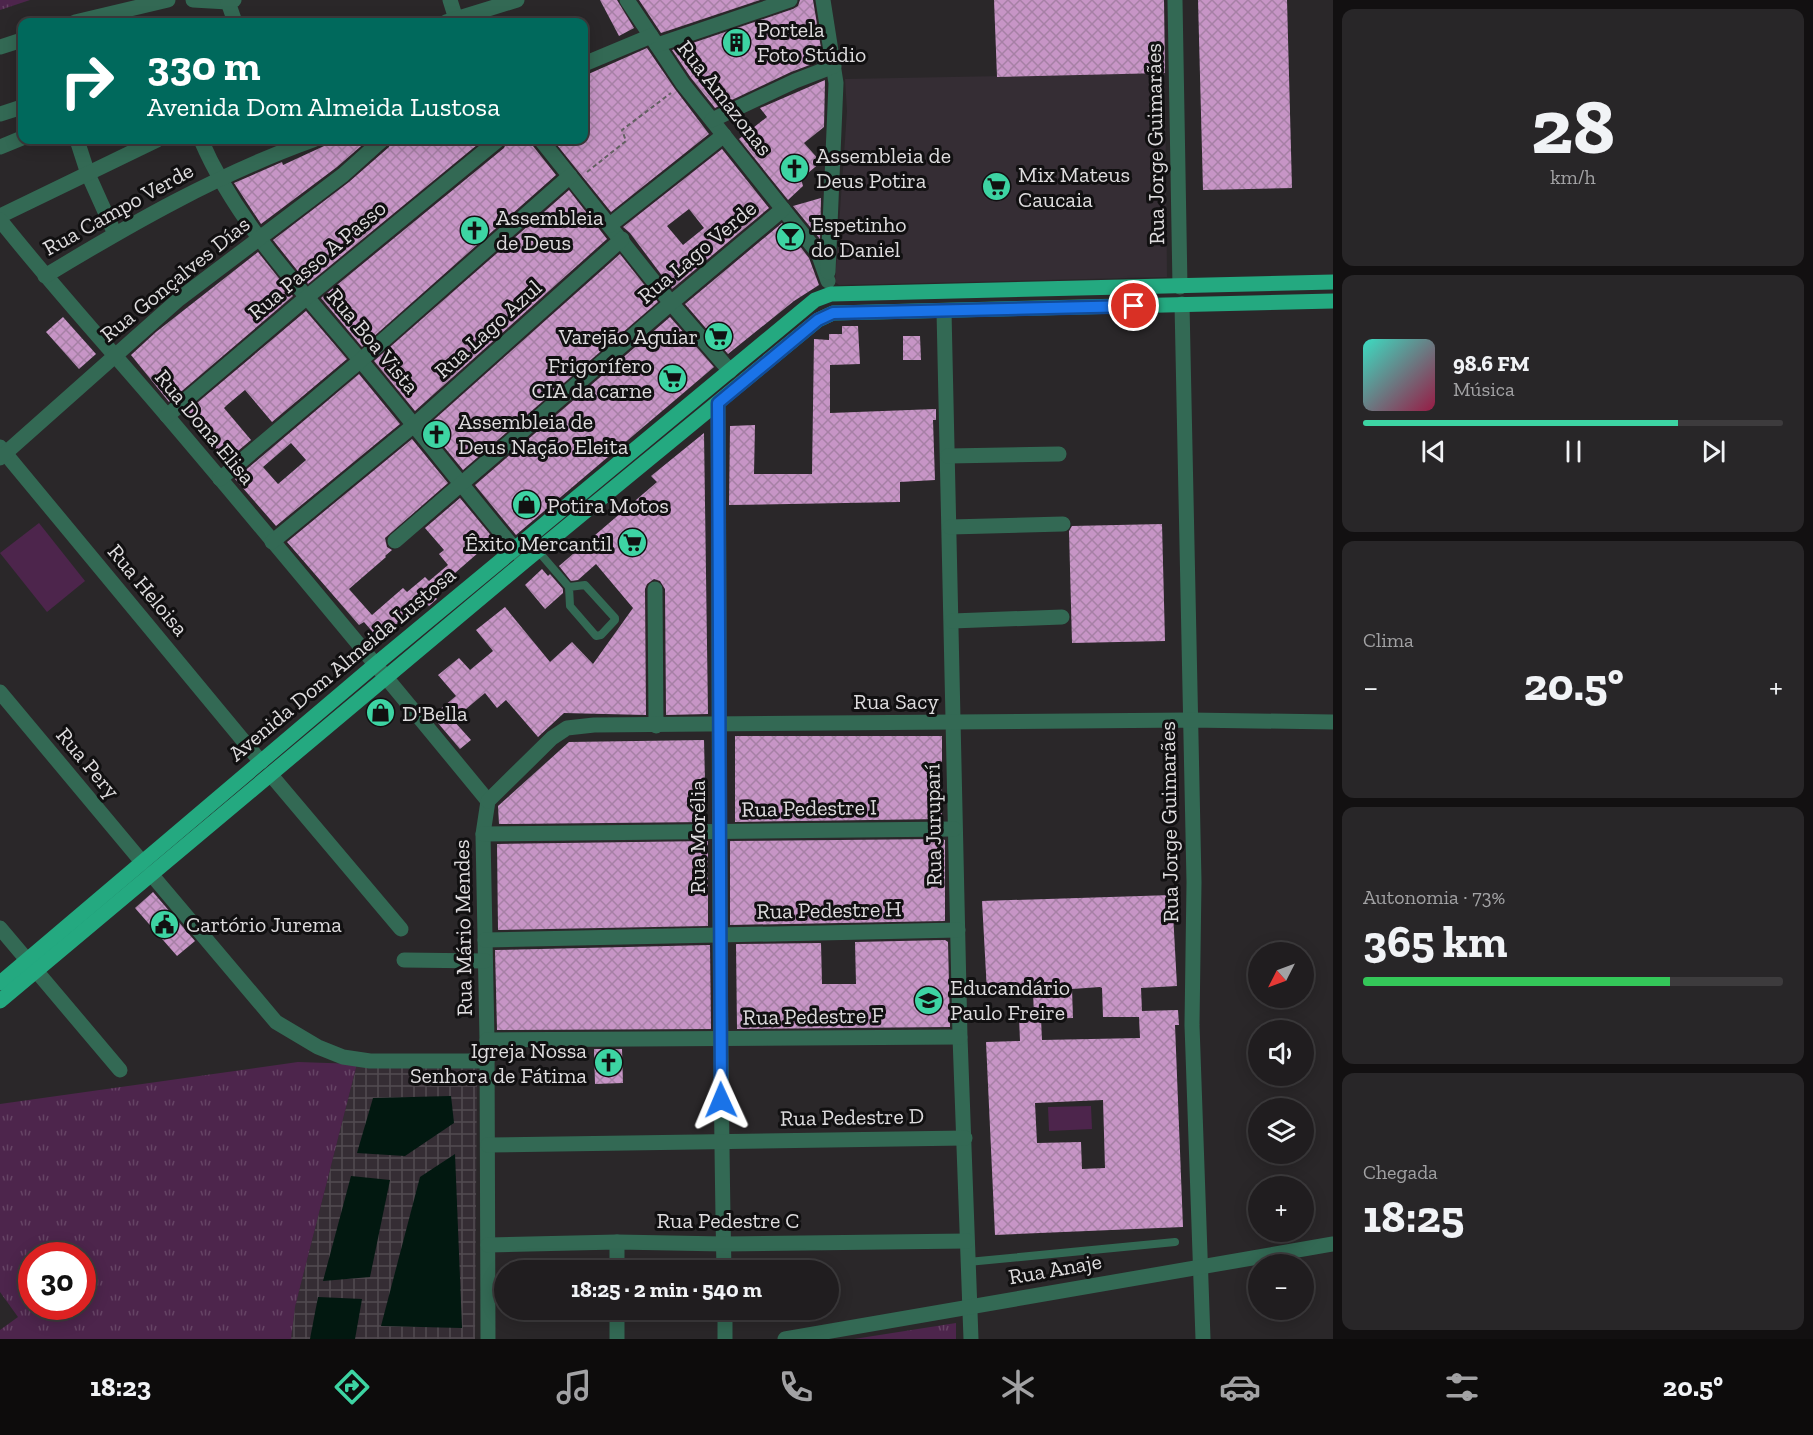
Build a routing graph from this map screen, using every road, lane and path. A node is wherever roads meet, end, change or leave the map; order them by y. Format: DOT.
graph roads {
  1 [pos="168,0"];
  2 [pos="193,0"];
  3 [pos="450,0"];
  4 [pos="517,0"];
  5 [pos="627,0"];
  6 [pos="790,0"];
  7 [pos="823,0"];
  8 [pos="1174,0"];
  9 [pos="231,1"];
  10 [pos="92,18"];
  11 [pos="234,18"];
  12 [pos="451,18"];
  13 [pos="460,18"];
  14 [pos="18,41"];
  15 [pos="654,41"];
  16 [pos="0,47"];
  17 [pos="588,63"];
  18 [pos="834,66"];
  19 [pos="683,84"];
  20 [pos="18,107"];
  21 [pos="0,114"];
  22 [pos="712,120"];
  23 [pos="724,135"];
  24 [pos="18,140"];
  25 [pos="78,144"];
  26 [pos="149,144"];
  27 [pos="203,144"];
  28 [pos="378,144"];
  29 [pos="493,144"];
  30 [pos="544,144"];
  31 [pos="281,145"];
  32 [pos="0,147"];
  33 [pos="88,174"];
  34 [pos="220,178"];
  35 [pos="573,179"];
  36 [pos="783,209"];
  37 [pos="0,218"];
  38 [pos="610,225"];
  39 [pos="114,234"];
  40 [pos="259,239"];
  41 [pos="622,239"];
  42 [pos="45,276"];
  43 [pos="1333,282"];
  44 [pos="1237,285"];
  45 [pos="1180,287"];
  46 [pos="829,288"];
  47 [pos="307,297"];
  48 [pos="1333,301"];
  49 [pos="671,303"];
  50 [pos="1235,303"];
  51 [pos="1182,304"];
  52 [pos="944,311"];
  53 [pos="114,356"];
  54 [pos="361,360"];
  55 [pos="730,371"];
  56 [pos="718,403"];
  57 [pos="677,413"];
  58 [pos="167,416"];
  59 [pos="414,424"];
  60 [pos="687,427"];
  61 [pos="2,453"];
  62 [pos="1059,454"];
  63 [pos="948,456"];
  64 [pos="220,479"];
  65 [pos="463,484"];
  66 [pos="1063,524"];
  67 [pos="950,528"];
  68 [pos="272,542"];
  69 [pos="395,542"];
  70 [pos="514,548"];
  71 [pos="538,551"];
  72 [pos="525,561"];
  73 [pos="568,587"];
  74 [pos="655,589"];
  75 [pos="1062,617"];
  76 [pos="952,621"];
  77 [pos="376,664"];
  78 [pos="386,678"];
  79 [pos="0,692"];
  80 [pos="1190,720"];
  81 [pos="1333,722"];
  82 [pos="954,723"];
  83 [pos="720,725"];
  84 [pos="656,726"];
  85 [pos="261,762"];
  86 [pos="271,775"];
  87 [pos="488,801"];
  88 [pos="954,829"];
  89 [pos="718,831"];
  90 [pos="483,834"];
  91 [pos="147,868"];
  92 [pos="0,928"];
  93 [pos="401,929"];
  94 [pos="958,930"];
  95 [pos="720,935"];
  96 [pos="485,940"];
  97 [pos="404,960"];
  98 [pos="485,961"];
  99 [pos="31,965"];
  100 [pos="0,983"];
  101 [pos="0,1001"];
  102 [pos="960,1037"];
  103 [pos="487,1040"];
  104 [pos="720,1040"];
  105 [pos="487,1061"];
  106 [pos="120,1070"];
  107 [pos="964,1138"];
  108 [pos="722,1141"];
  109 [pos="488,1145"];
  110 [pos="967,1241"];
  111 [pos="616,1242"];
  112 [pos="1175,1242"];
  113 [pos="723,1244"];
  114 [pos="1333,1244"];
  115 [pos="488,1245"];
  116 [pos="617,1260"];
  117 [pos="724,1260"];
  118 [pos="968,1262"];
  119 [pos="1200,1267"];
  120 [pos="970,1307"];
  121 [pos="617,1320"];
  122 [pos="725,1320"];
  123 [pos="488,1339"];
  124 [pos="617,1339"];
  125 [pos="725,1339"];
  126 [pos="785,1339"];
  127 [pos="971,1339"];
  128 [pos="1203,1339"];
  1 -- 10 [label="street"];
  2 -- 9 [label="street"];
  3 -- 12 [label="street"];
  4 -- 13 [label="street"];
  5 -- 15 [label="street, Rua Amazonas"];
  6 -- 15 [label="street"];
  7 -- 18 [label="street"];
  8 -- 45 [label="street, Rua Jorge Guimarães"];
  9 -- 11 [label="street"];
  14 -- 16 [label="street"];
  15 -- 17 [label="street"];
  15 -- 19 [label="street, Rua Amazonas"];
  18 -- 22 [label="street"];
  18 -- 46 [label="street"];
  19 -- 22 [label="street, Rua Amazonas"];
  19 -- 35 [label="path"];
  20 -- 21 [label="street"];
  22 -- 23 [label="street, Rua Amazonas"];
  23 -- 36 [label="street, Rua Amazonas"];
  23 -- 38 [label="street"];
  24 -- 32 [label="street"];
  25 -- 33 [label="street"];
  26 -- 33 [label="street"];
  27 -- 34 [label="street, Rua Boa Vista"];
  28 -- 40 [label="street, Rua Gonçalves Días"];
  29 -- 47 [label="street, Rua Passo A Passo"];
  30 -- 35 [label="street"];
  31 -- 34 [label="street, Rua Campo Verde"];
  33 -- 37 [label="street"];
  33 -- 39 [label="street"];
  34 -- 39 [label="street, Rua Campo Verde"];
  34 -- 40 [label="street, Rua Boa Vista"];
  35 -- 38 [label="street"];
  35 -- 54 [label="street"];
  36 -- 46 [label="street, Rua Amazonas"];
  36 -- 49 [label="street, Rua Lago Verde"];
  37 -- 42 [label="street, Rua Dona Elisa"];
  38 -- 41 [label="street"];
  39 -- 42 [label="street, Rua Campo Verde"];
  40 -- 47 [label="street, Rua Boa Vista"];
  40 -- 53 [label="street, Rua Gonçalves Días"];
  41 -- 49 [label="street"];
  41 -- 59 [label="street, Rua Lago Azul"];
  42 -- 53 [label="street, Rua Dona Elisa"];
  43 -- 44 [label="main road, Avenida Dom Almeida Lustosa"];
  44 -- 45 [label="main road, Avenida Dom Almeida Lustosa"];
  44 -- 50 [label="main road"];
  45 -- 46 [label="main road, Avenida Dom Almeida Lustosa"];
  46 -- 55 [label="main road, Avenida Dom Almeida Lustosa"];
  47 -- 54 [label="street, Rua Boa Vista"];
  47 -- 58 [label="street, Rua Passo A Passo"];
  48 -- 50 [label="main road, Avenida Dom Almeida Lustosa"];
  49 -- 55 [label="street"];
  49 -- 65 [label="street, Rua Lago Verde"];
  50 -- 51 [label="main road, Avenida Dom Almeida Lustosa"];
  51 -- 52 [label="main road, Avenida Dom Almeida Lustosa"];
  51 -- 80 [label="street, Rua Jorge Guimarães"];
  52 -- 56 [label="main road, Avenida Dom Almeida Lustosa"];
  52 -- 63 [label="street, Rua Juruparí"];
  53 -- 58 [label="street, Rua Dona Elisa"];
  53 -- 61 [label="street, Rua Gonçalves Días"];
  54 -- 59 [label="street, Rua Boa Vista"];
  54 -- 64 [label="street"];
  55 -- 57 [label="main road, Avenida Dom Almeida Lustosa"];
  56 -- 60 [label="main road, Avenida Dom Almeida Lustosa"];
  56 -- 83 [label="street, Rua Morélia"];
  57 -- 60 [label="main road"];
  57 -- 70 [label="main road, Avenida Dom Almeida Lustosa"];
  58 -- 64 [label="street, Rua Dona Elisa"];
  59 -- 65 [label="street, Rua Boa Vista"];
  59 -- 68 [label="street, Rua Lago Azul"];
  60 -- 71 [label="main road, Avenida Dom Almeida Lustosa"];
  61 -- 85 [label="street, Rua Heloisa"];
  62 -- 63 [label="street"];
  63 -- 67 [label="street, Rua Juruparí"];
  64 -- 68 [label="street, Rua Dona Elisa"];
  65 -- 69 [label="street, Rua Lago Verde"];
  65 -- 70 [label="street, Rua Boa Vista"];
  66 -- 67 [label="street"];
  67 -- 76 [label="street, Rua Juruparí"];
  68 -- 77 [label="street, Rua Dona Elisa"];
  70 -- 72 [label="street, Rua Boa Vista"];
  70 -- 77 [label="main road, Avenida Dom Almeida Lustosa"];
  71 -- 72 [label="main road, Avenida Dom Almeida Lustosa"];
  71 -- 73 [label="lane"];
  72 -- 78 [label="main road, Avenida Dom Almeida Lustosa"];
  73 -- 73 [label="lane"];
  74 -- 84 [label="street"];
  75 -- 76 [label="street"];
  76 -- 82 [label="street, Rua Juruparí"];
  77 -- 78 [label="street"];
  77 -- 85 [label="main road, Avenida Dom Almeida Lustosa"];
  78 -- 86 [label="main road, Avenida Dom Almeida Lustosa"];
  78 -- 87 [label="street"];
  79 -- 91 [label="street, Rua Pery"];
  80 -- 81 [label="street, Rua Sacy"];
  80 -- 82 [label="street, Rua Sacy"];
  80 -- 119 [label="street, Rua Jorge Guimarães"];
  82 -- 83 [label="street, Rua Sacy"];
  82 -- 88 [label="street, Rua Juruparí"];
  83 -- 84 [label="street, Rua Sacy"];
  83 -- 89 [label="street, Rua Morélia"];
  84 -- 87 [label="street, Rua Sacy"];
  85 -- 91 [label="main road, Avenida Dom Almeida Lustosa"];
  86 -- 91 [label="main road, Avenida Dom Almeida Lustosa"];
  86 -- 93 [label="street"];
  87 -- 90 [label="street, Rua Mário Mendes"];
  88 -- 89 [label="street, Rua Pedestre I"];
  88 -- 94 [label="street, Rua Juruparí"];
  89 -- 90 [label="street, Rua Pedestre I"];
  89 -- 95 [label="street, Rua Morélia"];
  90 -- 96 [label="street, Rua Mário Mendes"];
  91 -- 99 [label="main road, Avenida Dom Almeida Lustosa"];
  91 -- 105 [label="street, Rua Pery"];
  92 -- 99 [label="street"];
  94 -- 95 [label="street, Rua Pedestre H"];
  94 -- 102 [label="street, Rua Juruparí"];
  95 -- 96 [label="street, Rua Pedestre H"];
  95 -- 104 [label="street, Rua Morélia"];
  96 -- 98 [label="street, Rua Mário Mendes"];
  97 -- 98 [label="street"];
  98 -- 103 [label="street, Rua Mário Mendes"];
  99 -- 100 [label="main road, Avenida Dom Almeida Lustosa"];
  99 -- 101 [label="main road, Avenida Dom Almeida Lustosa"];
  99 -- 106 [label="street"];
  102 -- 104 [label="street, Rua Pedestre F"];
  102 -- 107 [label="street, Rua Juruparí"];
  103 -- 104 [label="street, Rua Pedestre F"];
  103 -- 105 [label="street, Rua Mário Mendes"];
  104 -- 108 [label="street, Rua Morélia"];
  105 -- 109 [label="street, Rua Mário Mendes"];
  107 -- 108 [label="street, Rua Pedestre D"];
  107 -- 110 [label="street, Rua Juruparí"];
  108 -- 109 [label="street, Rua Pedestre D"];
  108 -- 113 [label="street, Rua Morélia"];
  109 -- 115 [label="street, Rua Mário Mendes"];
  110 -- 113 [label="street, Rua Pedestre C"];
  110 -- 118 [label="street, Rua Juruparí"];
  111 -- 113 [label="street, Rua Pedestre C"];
  111 -- 115 [label="street, Rua Pedestre C"];
  111 -- 116 [label="street"];
  112 -- 118 [label="lane"];
  113 -- 117 [label="street, Rua Morélia"];
  114 -- 119 [label="street, Rua Anaje"];
  115 -- 123 [label="street, Rua Mário Mendes"];
  118 -- 120 [label="street, Rua Juruparí"];
  119 -- 120 [label="street, Rua Anaje"];
  119 -- 128 [label="street, Rua Jorge Guimarães"];
  120 -- 126 [label="street, Rua Anaje"];
  120 -- 127 [label="street, Rua Juruparí"];
  121 -- 124 [label="street"];
  122 -- 125 [label="street"];
}
